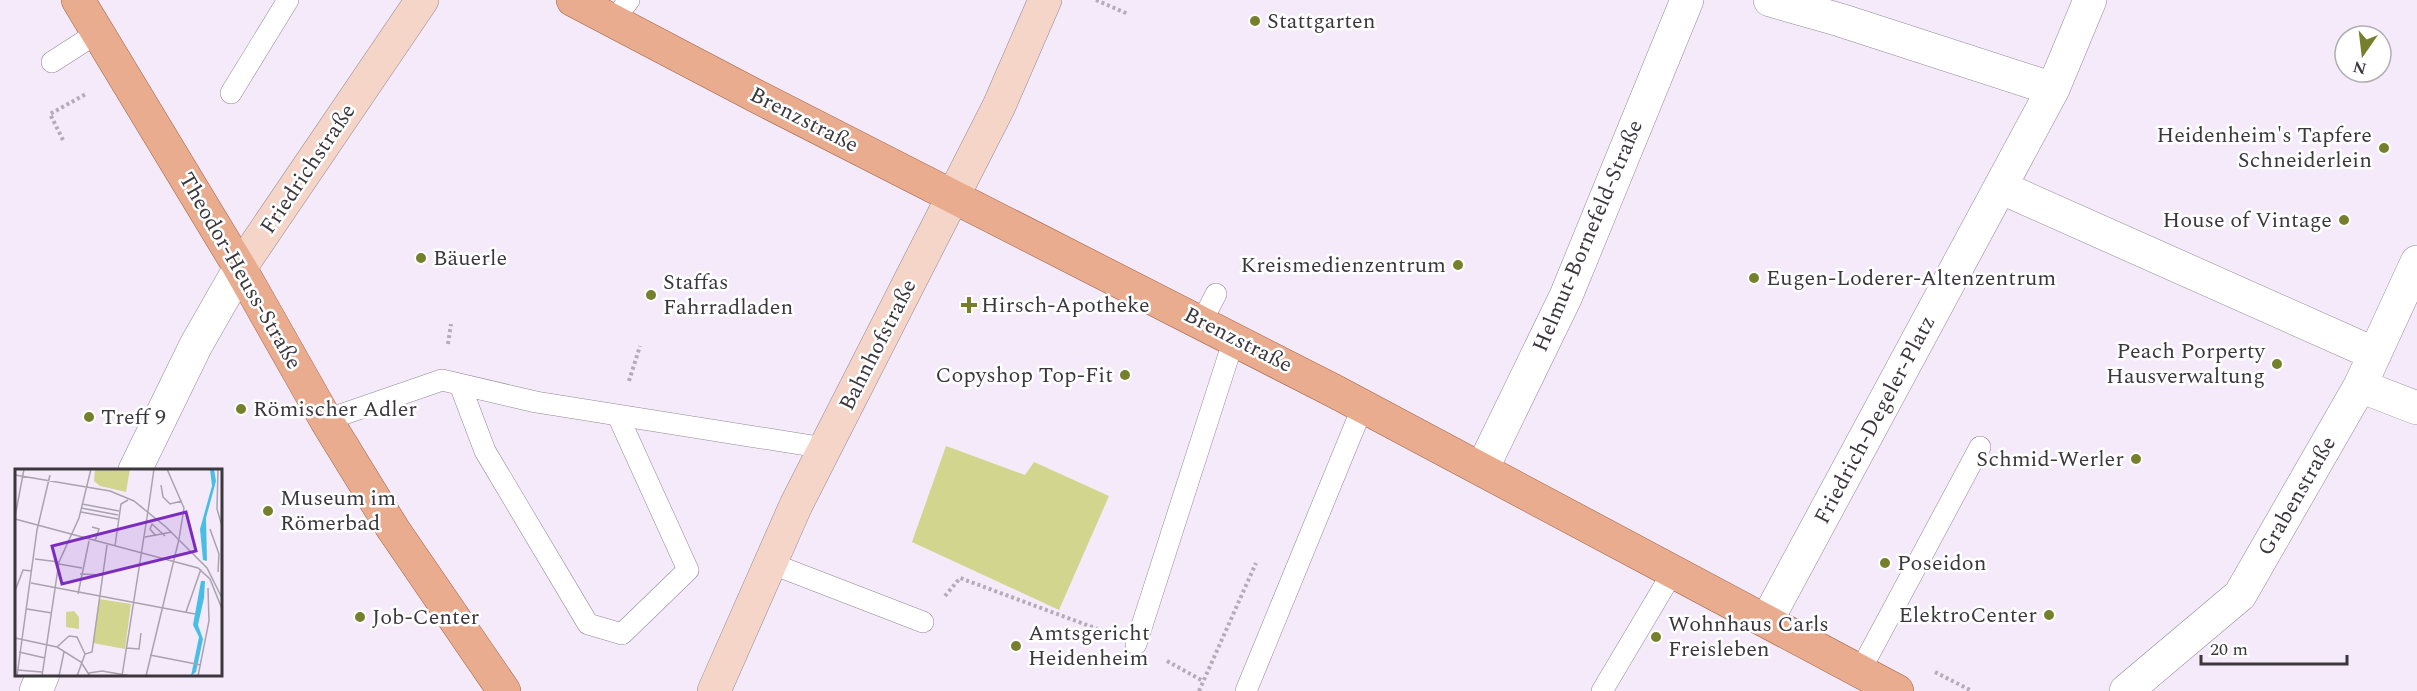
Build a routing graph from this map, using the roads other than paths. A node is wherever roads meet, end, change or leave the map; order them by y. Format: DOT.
graph roads {
  1 [pos="78,0"];
  2 [pos="288,0"];
  3 [pos="422,0"];
  4 [pos="573,0"];
  5 [pos="1045,0"];
  6 [pos="1687,0"];
  7 [pos="1770,0"];
  8 [pos="2090,0"];
  9 [pos="621,10"];
  10 [pos="97,33"];
  11 [pos="52,62"];
  12 [pos="2053,89"];
  13 [pos="231,93"];
  14 [pos="2000,188"];
  15 [pos="954,196"];
  16 [pos="2417,262"];
  17 [pos="240,268"];
  18 [pos="1234,339"];
  19 [pos="2375,354"];
  20 [pos="460,385"];
  21 [pos="2360,386"];
  22 [pos="1363,406"];
  23 [pos="2417,408"];
  24 [pos="618,416"];
  25 [pos="326,420"];
  26 [pos="1980,447"];
  27 [pos="825,448"];
  28 [pos="136,469"];
  29 [pos="1482,470"];
  30 [pos="770,563"];
  31 [pos="1674,570"];
  32 [pos="1767,620"];
  33 [pos="923,622"];
  34 [pos="1136,644"];
  35 [pos="1860,671"];
  36 [pos="43,676"];
  37 [pos="36,691"];
  38 [pos="504,691"];
  39 [pos="714,691"];
  40 [pos="1246,691"];
  41 [pos="1602,691"];
  42 [pos="1897,691"];
  43 [pos="2126,691"];
  1 -- 10 [label="main road, Theodor-Heuss-Straße"];
  2 -- 13 [label="lane"];
  3 -- 17 [label="main road, Friedrichstraße"];
  4 -- 9 [label="main road, Brenzstraße"];
  5 -- 15 [label="main road, Bahnhofstraße"];
  6 -- 29 [label="street, Helmut-Bornefeld-Straße"];
  7 -- 12 [label="street"];
  8 -- 12 [label="street, Friedrich-Degeler-Platz"];
  9 -- 15 [label="main road, Brenzstraße"];
  10 -- 11 [label="lane"];
  10 -- 17 [label="main road, Theodor-Heuss-Straße"];
  12 -- 14 [label="street, Friedrich-Degeler-Platz"];
  14 -- 19 [label="street"];
  14 -- 32 [label="street, Friedrich-Degeler-Platz"];
  15 -- 18 [label="main road, Brenzstraße"];
  15 -- 27 [label="main road, Bahnhofstraße"];
  16 -- 19 [label="street, Grabenstraße"];
  17 -- 25 [label="main road, Theodor-Heuss-Straße"];
  17 -- 28 [label="street, Friedrichstraße"];
  18 -- 22 [label="main road, Brenzstraße"];
  18 -- 34 [label="lane"];
  19 -- 21 [label="street, Grabenstraße"];
  20 -- 24 [label="lane"];
  20 -- 24 [label="lane"];
  20 -- 25 [label="lane"];
  21 -- 23 [label="street"];
  21 -- 43 [label="street, Grabenstraße"];
  22 -- 29 [label="main road, Brenzstraße"];
  22 -- 40 [label="lane"];
  24 -- 27 [label="lane"];
  25 -- 38 [label="main road, Theodor-Heuss-Straße"];
  26 -- 35 [label="lane"];
  27 -- 30 [label="main road, Bahnhofstraße"];
  29 -- 31 [label="main road, Brenzstraße"];
  30 -- 33 [label="lane"];
  30 -- 39 [label="main road, Bahnhofstraße"];
  31 -- 32 [label="main road, Brenzstraße"];
  31 -- 41 [label="lane"];
  32 -- 35 [label="main road, Brenzstraße"];
  35 -- 42 [label="main road, Brenzstraße"];
  36 -- 37 [label="street"];
}
